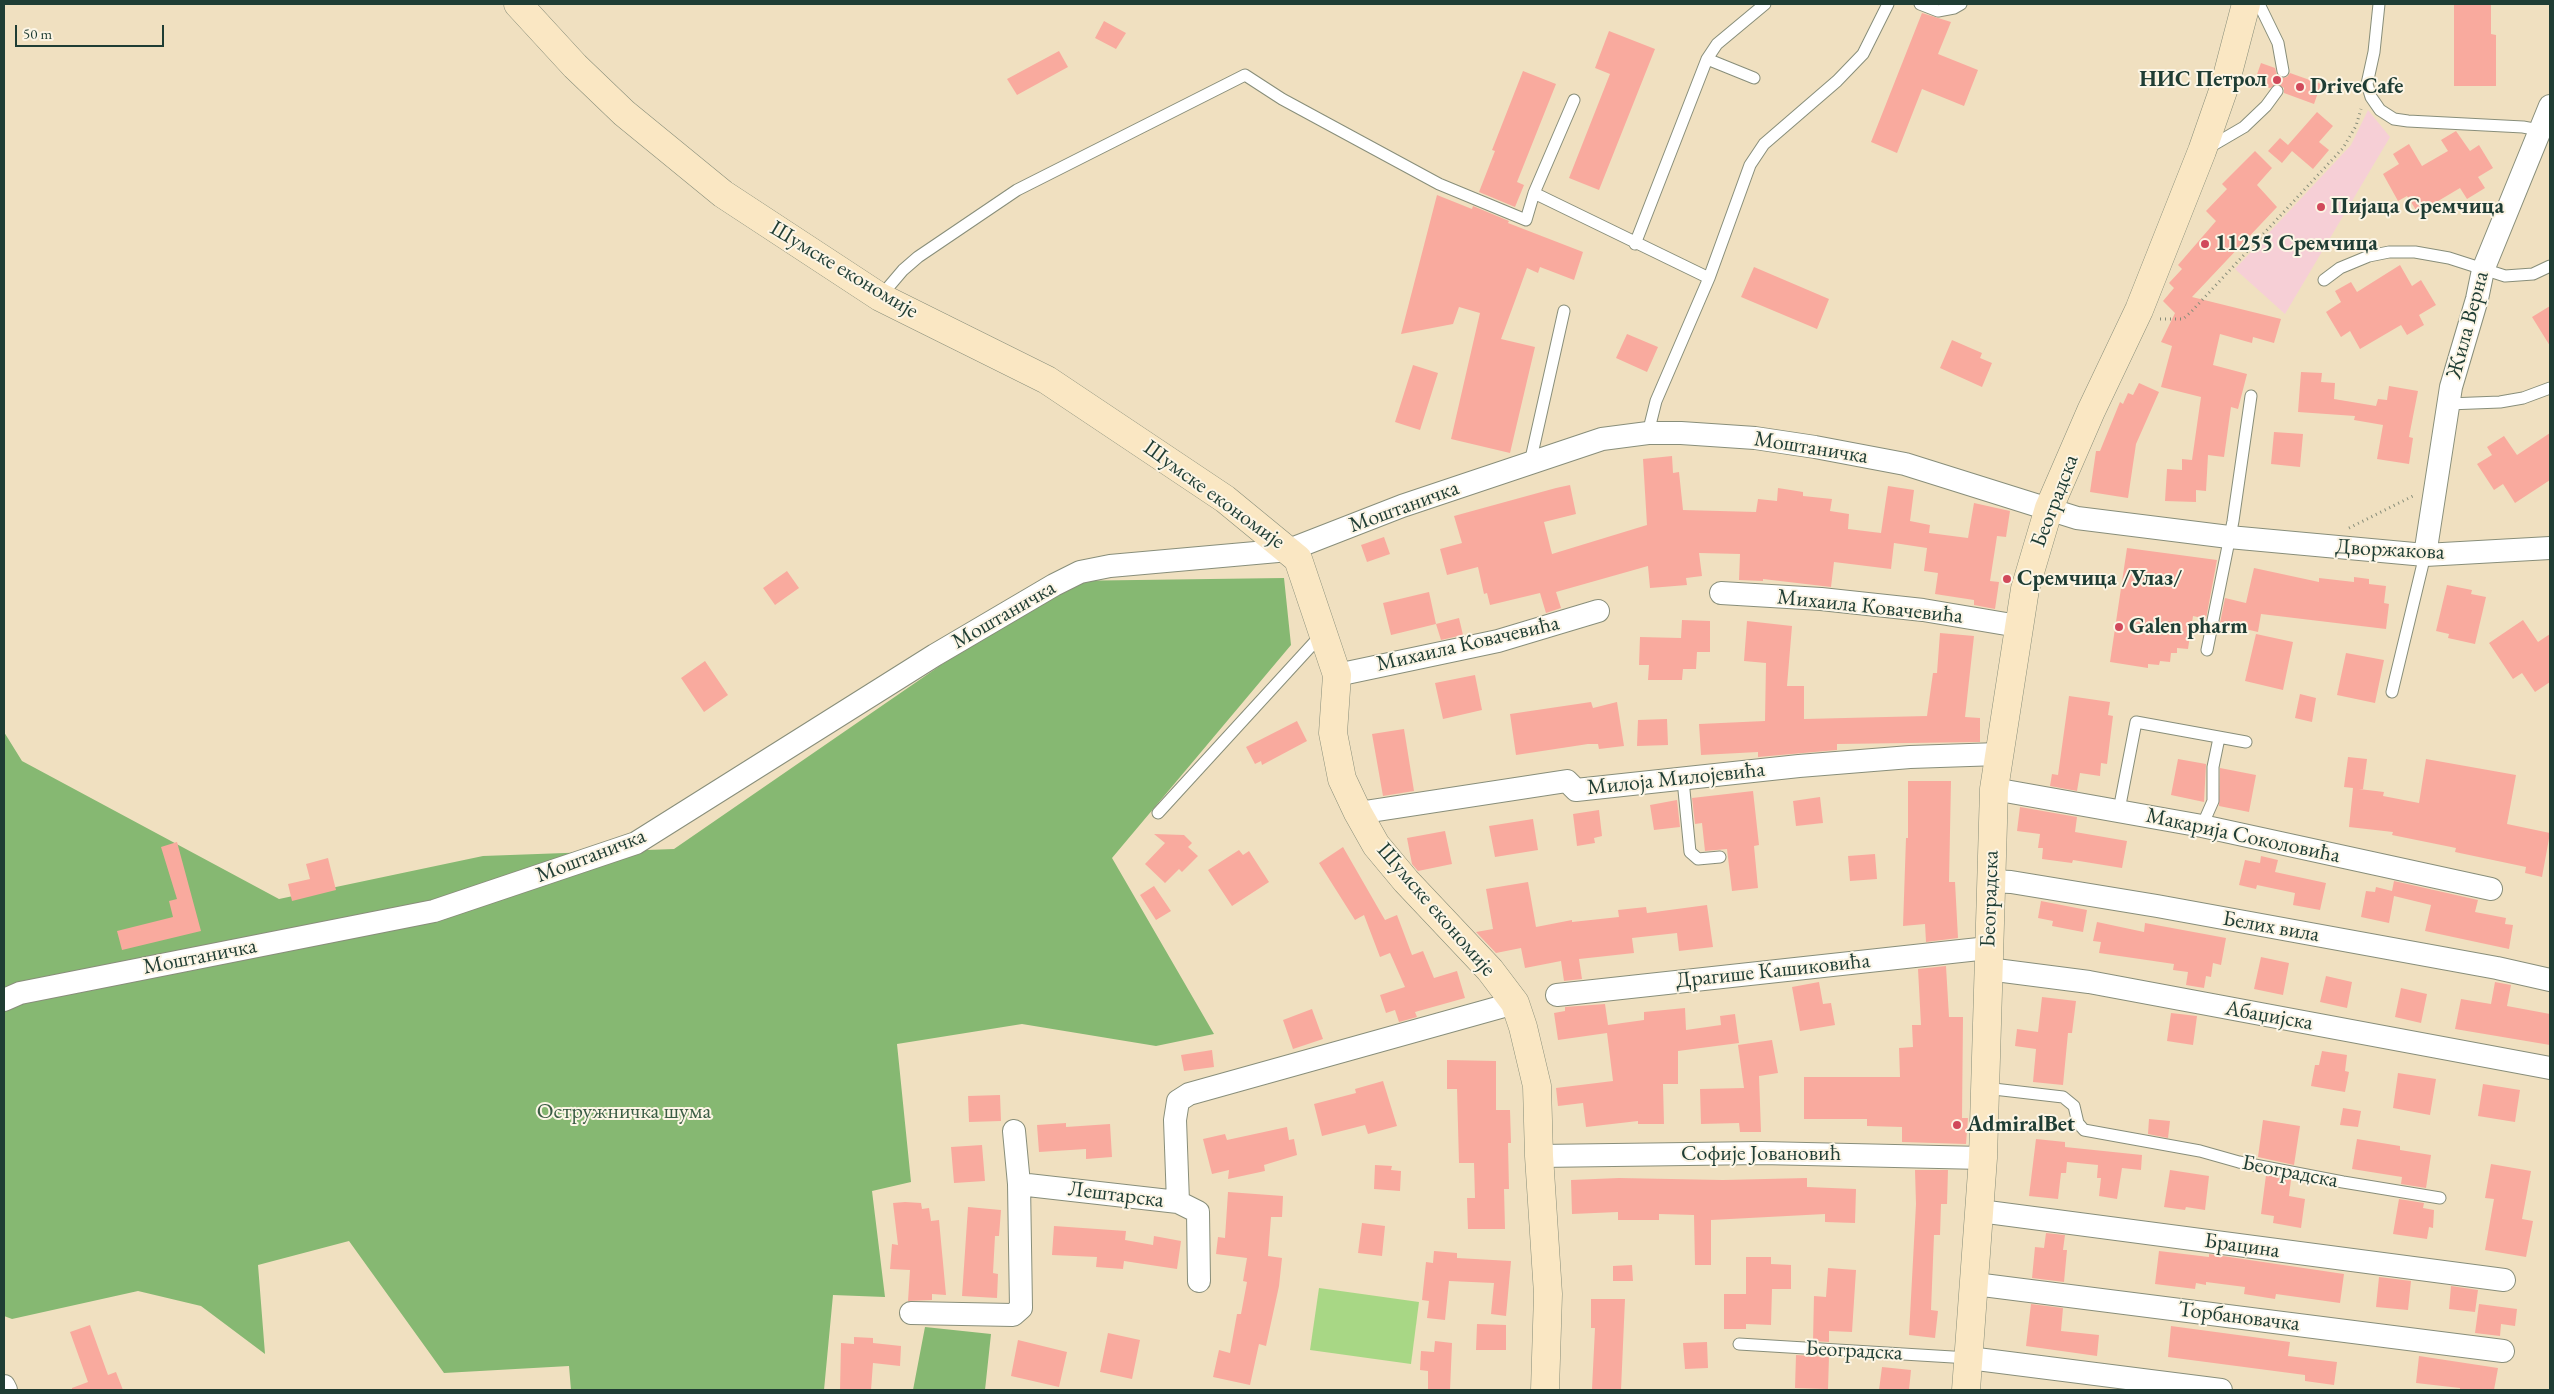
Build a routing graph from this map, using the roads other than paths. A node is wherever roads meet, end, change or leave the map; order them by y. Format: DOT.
graph roads {
  1 [pos="518,4"];
  2 [pos="1765,4"];
  3 [pos="1888,4"];
  4 [pos="1920,4"];
  5 [pos="1960,4"];
  6 [pos="2246,4"];
  7 [pos="2259,4"];
  8 [pos="2379,4"];
  9 [pos="1707,59"];
  10 [pos="2283,71"];
  11 [pos="1754,78"];
  12 [pos="2277,90"];
  13 [pos="1574,100"];
  14 [pos="2550,106"];
  15 [pos="2539,130"];
  16 [pos="2202,151"];
  17 [pos="1534,193"];
  18 [pos="1635,244"];
  19 [pos="2550,266"];
  20 [pos="2482,270"];
  21 [pos="1709,278"];
  22 [pos="2324,280"];
  23 [pos="880,297"];
  24 [pos="1564,311"];
  25 [pos="2550,388"];
  26 [pos="2251,396"];
  27 [pos="2448,404"];
  28 [pos="1648,433"];
  29 [pos="1530,463"];
  30 [pos="2049,508"];
  31 [pos="2229,537"];
  32 [pos="2550,548"];
  33 [pos="1290,550"];
  34 [pos="2425,555"];
  35 [pos="1721,593"];
  36 [pos="1598,611"];
  37 [pos="2018,626"];
  38 [pos="1324,633"];
  39 [pos="2207,650"];
  40 [pos="1336,674"];
  41 [pos="2392,692"];
  42 [pos="2219,738"];
  43 [pos="2246,742"];
  44 [pos="1999,754"];
  45 [pos="1683,780"];
  46 [pos="1994,789"];
  47 [pos="2119,810"];
  48 [pos="1158,813"];
  49 [pos="1358,813"];
  50 [pos="2202,826"];
  51 [pos="1720,857"];
  52 [pos="1990,881"];
  53 [pos="2491,889"];
  54 [pos="1988,958"];
  55 [pos="2550,980"];
  56 [pos="1557,995"];
  57 [pos="4,1000"];
  58 [pos="1515,1003"];
  59 [pos="2550,1068"];
  60 [pos="1984,1088"];
  61 [pos="1014,1131"];
  62 [pos="1539,1156"];
  63 [pos="1983,1158"];
  64 [pos="1019,1184"];
  65 [pos="2440,1198"];
  66 [pos="1178,1202"];
  67 [pos="1980,1211"];
  68 [pos="2504,1280"];
  69 [pos="1199,1281"];
  70 [pos="1975,1284"];
  71 [pos="911,1313"];
  72 [pos="1738,1344"];
  73 [pos="2503,1350"];
  74 [pos="1969,1358"];
  75 [pos="4,1386"];
  76 [pos="6,1390"];
  77 [pos="1546,1390"];
  78 [pos="1966,1390"];
  79 [pos="2221,1390"];
  1 -- 23 [label="street, Шумске економије"];
  2 -- 9 [label="lane"];
  3 -- 21 [label="lane"];
  4 -- 5 [label="lane"];
  6 -- 16 [label="street, Београдска"];
  7 -- 10 [label="lane"];
  8 -- 15 [label="lane"];
  9 -- 11 [label="lane"];
  9 -- 18 [label="lane"];
  12 -- 16 [label="lane"];
  13 -- 17 [label="lane"];
  14 -- 15 [label="street, Жила Верна"];
  15 -- 20 [label="street, Жила Верна"];
  16 -- 30 [label="street, Београдска"];
  17 -- 18 [label="lane"];
  17 -- 23 [label="lane"];
  18 -- 21 [label="lane"];
  19 -- 20 [label="lane"];
  20 -- 22 [label="lane"];
  20 -- 27 [label="street, Жила Верна"];
  21 -- 28 [label="lane"];
  23 -- 33 [label="street, Шумске економије"];
  24 -- 29 [label="lane"];
  25 -- 27 [label="lane"];
  26 -- 31 [label="lane"];
  27 -- 34 [label="street, Жила Верна"];
  28 -- 29 [label="street, Моштаничка"];
  28 -- 30 [label="street, Моштаничка"];
  29 -- 33 [label="street, Моштаничка"];
  30 -- 31 [label="street, Дворжакова"];
  30 -- 37 [label="street, Београдска"];
  31 -- 34 [label="street, Дворжакова"];
  31 -- 39 [label="lane"];
  32 -- 34 [label="street, Дворжакова"];
  33 -- 38 [label="street, Шумске економије"];
  33 -- 57 [label="street, Моштаничка"];
  34 -- 41 [label="lane"];
  35 -- 37 [label="street, Михаила Ковачевића"];
  36 -- 40 [label="street, Михаила Ковачевића"];
  37 -- 44 [label="street, Београдска"];
  38 -- 40 [label="street, Шумске економије"];
  38 -- 48 [label="lane"];
  40 -- 49 [label="street, Шумске економије"];
  42 -- 43 [label="lane"];
  42 -- 47 [label="lane"];
  42 -- 50 [label="lane"];
  44 -- 45 [label="street, Милоја Милојевића"];
  44 -- 46 [label="street, Београдска"];
  45 -- 49 [label="street, Милоја Милојевића"];
  45 -- 51 [label="lane"];
  46 -- 47 [label="street, Макарија Соколовића"];
  46 -- 52 [label="street, Београдска"];
  47 -- 50 [label="street, Макарија Соколовића"];
  49 -- 58 [label="street, Шумске економије"];
  50 -- 53 [label="street, Макарија Соколовића"];
  52 -- 54 [label="street, Београдска"];
  52 -- 55 [label="street, Белих вила"];
  54 -- 56 [label="street, Драгише Кашиковића"];
  54 -- 59 [label="street, Абаџијска"];
  54 -- 60 [label="street, Београдска"];
  58 -- 62 [label="street, Шумске економије"];
  58 -- 66 [label="street, Лештарска"];
  60 -- 63 [label="street, Београдска"];
  60 -- 65 [label="lane, Београдска"];
  61 -- 64 [label="street"];
  62 -- 63 [label="street, Софије Јовановић"];
  62 -- 77 [label="street, Шумске економије"];
  63 -- 67 [label="street, Београдска"];
  64 -- 66 [label="street, Лештарска"];
  64 -- 71 [label="street"];
  66 -- 69 [label="street"];
  67 -- 68 [label="street, Брацина"];
  67 -- 70 [label="street, Београдска"];
  70 -- 73 [label="street, Торбановачка"];
  70 -- 74 [label="street, Београдска"];
  72 -- 74 [label="lane, Београдска"];
  74 -- 78 [label="street, Београдска"];
  74 -- 79 [label="street"];
  75 -- 76 [label="street"];
}
